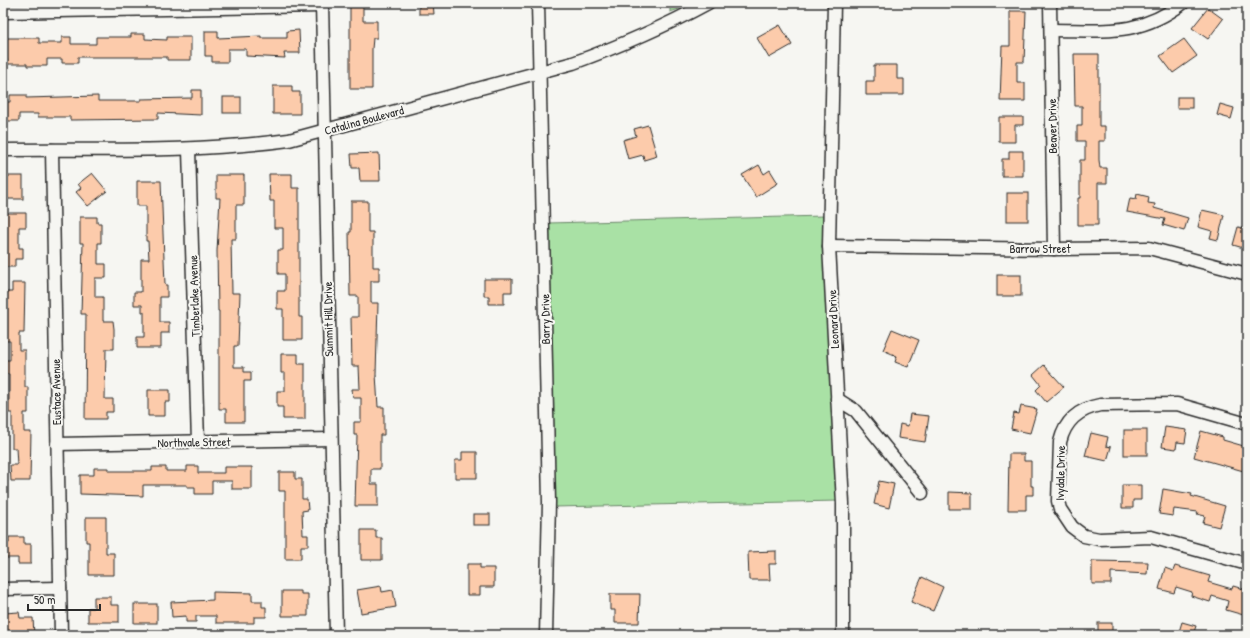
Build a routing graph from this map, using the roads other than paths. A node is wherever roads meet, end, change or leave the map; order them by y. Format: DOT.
graph roads {
  1 [pos="538,3"];
  2 [pos="708,3"];
  3 [pos="834,3"];
  4 [pos="1050,3"];
  5 [pos="1183,3"];
  6 [pos="322,5"];
  7 [pos="3,12"];
  8 [pos="1051,30"];
  9 [pos="540,72"];
  10 [pos="326,131"];
  11 [pos="3,150"];
  12 [pos="52,150"];
  13 [pos="189,150"];
  14 [pos="829,246"];
  15 [pos="1054,249"];
  16 [pos="1247,274"];
  17 [pos="837,399"];
  18 [pos="1247,424"];
  19 [pos="332,439"];
  20 [pos="198,442"];
  21 [pos="57,444"];
  22 [pos="922,493"];
  23 [pos="1247,564"];
  24 [pos="60,588"];
  25 [pos="3,589"];
  26 [pos="61,635"];
  27 [pos="336,635"];
  28 [pos="546,635"];
  29 [pos="843,635"];
  1 -- 9 [label="street, Barry Drive"];
  2 -- 9 [label="street, Catalina Boulevard"];
  3 -- 14 [label="street, Leonard Drive"];
  4 -- 8 [label="street, Beaver Drive"];
  5 -- 8 [label="street"];
  6 -- 7 [label="street"];
  6 -- 10 [label="street, Summit Hill Drive"];
  8 -- 15 [label="street, Beaver Drive"];
  9 -- 10 [label="street, Catalina Boulevard"];
  9 -- 28 [label="street, Barry Drive"];
  10 -- 13 [label="street, Catalina Boulevard"];
  10 -- 19 [label="street, Summit Hill Drive"];
  11 -- 12 [label="street, Catalina Boulevard"];
  12 -- 13 [label="street, Catalina Boulevard"];
  12 -- 21 [label="street, Eustace Avenue"];
  13 -- 20 [label="street, Timberlake Avenue"];
  14 -- 15 [label="street, Barrow Street"];
  14 -- 17 [label="street, Leonard Drive"];
  15 -- 16 [label="street, Barrow Street"];
  17 -- 22 [label="street"];
  17 -- 29 [label="street, Leonard Drive"];
  18 -- 23 [label="street, Ivydale Drive"];
  19 -- 20 [label="street, Northvale Street"];
  19 -- 27 [label="street, Summit Hill Drive"];
  20 -- 21 [label="street, Northvale Street"];
  21 -- 24 [label="street, Eustace Avenue"];
  24 -- 25 [label="street"];
  24 -- 26 [label="street, Eustace Avenue"];
}
